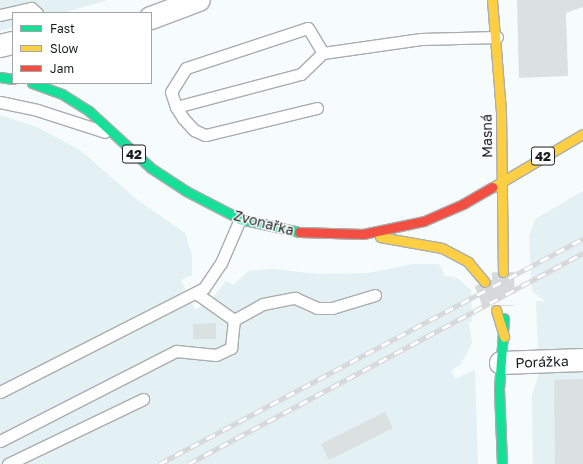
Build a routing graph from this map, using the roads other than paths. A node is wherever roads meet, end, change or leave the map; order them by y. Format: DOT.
graph roads {
  1 [pos="199,0"];
  2 [pos="492,0"];
  3 [pos="16,12"];
  4 [pos="36,12"];
  5 [pos="12,13"];
  6 [pos="0,16"];
  7 [pos="152,18"];
  8 [pos="496,37"];
  9 [pos="12,43"];
  10 [pos="0,46"];
  11 [pos="323,53"];
  12 [pos="0,77"];
  13 [pos="12,79"];
  14 [pos="34,84"];
  15 [pos="0,102"];
  16 [pos="176,107"];
  17 [pos="317,108"];
  18 [pos="583,134"];
  19 [pos="114,136"];
  20 [pos="502,179"];
  21 [pos="240,219"];
  22 [pos="363,234"];
  23 [pos="503,272"];
  24 [pos="485,282"];
  25 [pos="197,294"];
  26 [pos="376,295"];
  27 [pos="500,308"];
  28 [pos="234,320"];
  29 [pos="583,360"];
  30 [pos="501,363"];
  31 [pos="0,392"];
  32 [pos="143,398"];
  33 [pos="0,441"];
  34 [pos="8,464"];
  35 [pos="502,464"];
  1 -- 7 [label="street"];
  2 -- 8 [label="main road, Masná"];
  3 -- 4 [label="lane"];
  5 -- 6 [label="lane"];
  8 -- 11 [label="lane"];
  8 -- 20 [label="main road, Masná"];
  9 -- 10 [label="street"];
  11 -- 16 [label="lane"];
  11 -- 16 [label="lane"];
  12 -- 13 [label="main road"];
  14 -- 19 [label="main road, Zvonařka / 42"];
  15 -- 19 [label="lane"];
  16 -- 17 [label="lane"];
  18 -- 20 [label="main road, 42"];
  19 -- 21 [label="main road, Zvonařka / 42"];
  20 -- 22 [label="main road, Zvonařka / 42"];
  20 -- 23 [label="main road, Masná"];
  21 -- 22 [label="main road, Zvonařka / 42"];
  21 -- 25 [label="lane"];
  22 -- 24 [label="main road"];
  25 -- 28 [label="lane"];
  25 -- 31 [label="lane"];
  26 -- 28 [label="lane"];
  27 -- 30 [label="main road"];
  28 -- 33 [label="lane"];
  29 -- 30 [label="street, Porážka"];
  30 -- 35 [label="main road"];
  32 -- 34 [label="lane"];
}
